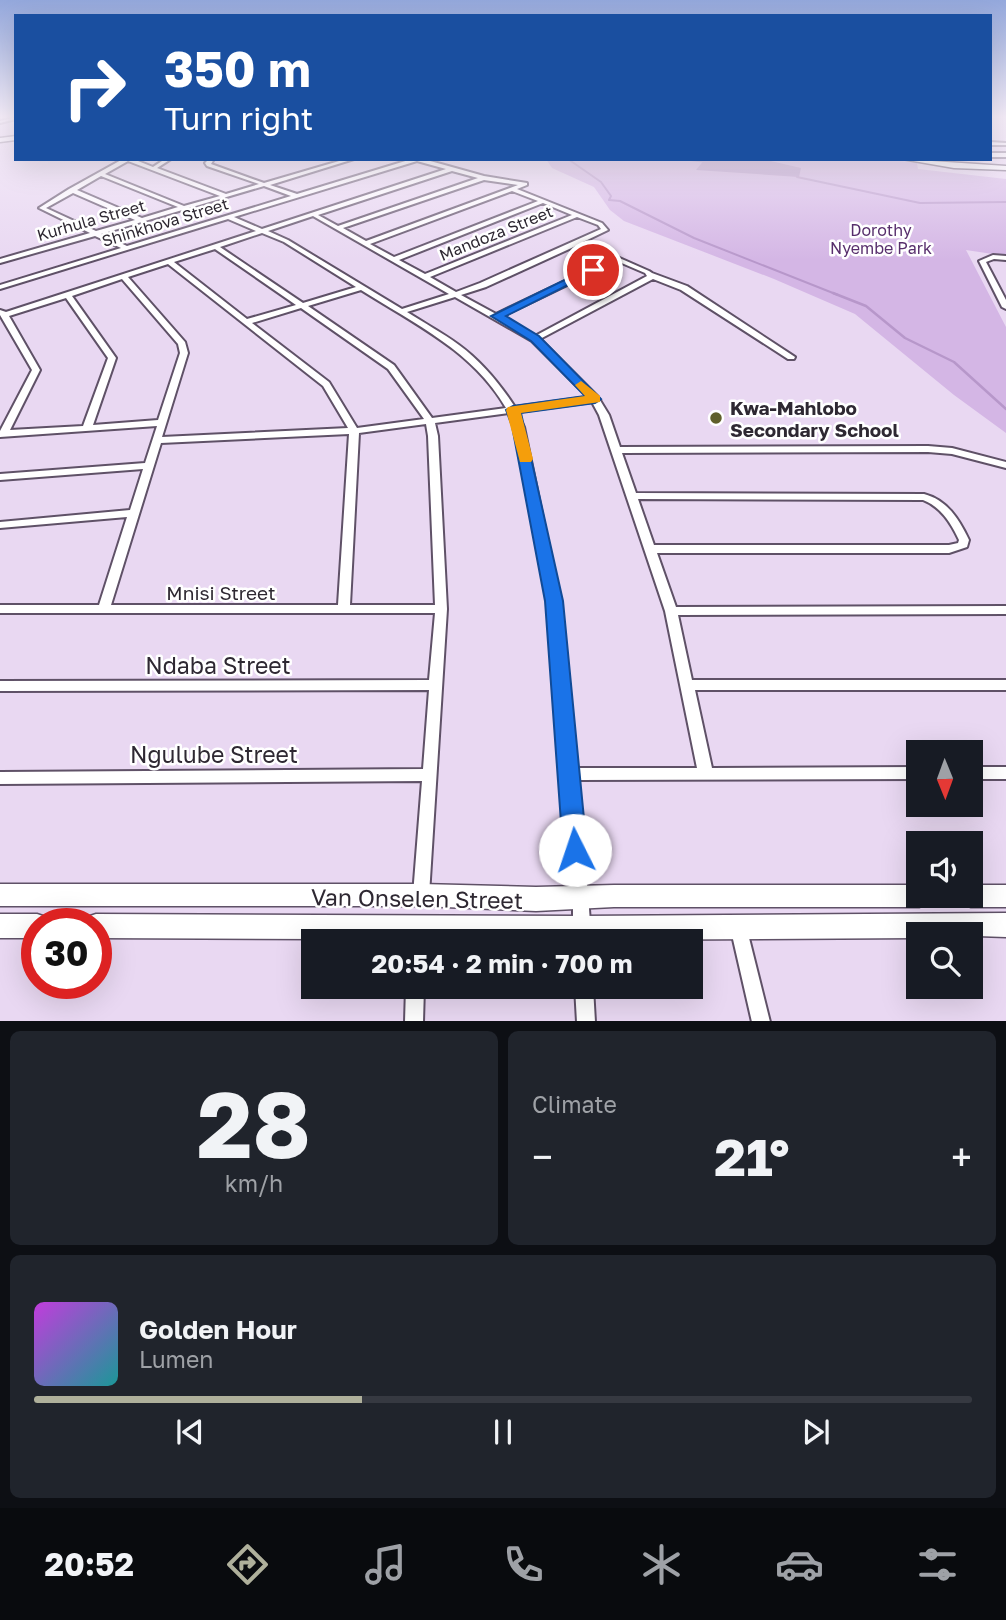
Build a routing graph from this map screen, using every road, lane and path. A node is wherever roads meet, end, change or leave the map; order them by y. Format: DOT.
graph roads {
  1 [pos="117,165"];
  2 [pos="143,165"];
  3 [pos="159,165"];
  4 [pos="209,165"];
  5 [pos="332,165"];
  6 [pos="399,165"];
  7 [pos="437,165"];
  8 [pos="950,165"];
  9 [pos="153,168"];
  10 [pos="1006,168"];
  11 [pos="452,169"];
  12 [pos="100,174"];
  13 [pos="484,178"];
  14 [pos="264,184"];
  15 [pos="71,190"];
  16 [pos="513,190"];
  17 [pos="226,196"];
  18 [pos="297,196"];
  19 [pos="544,201"];
  20 [pos="185,208"];
  21 [pos="313,214"];
  22 [pos="576,215"];
  23 [pos="229,217"];
  24 [pos="141,220"];
  25 [pos="338,228"];
  26 [pos="264,230"];
  27 [pos="95,233"];
  28 [pos="366,243"];
  29 [pos="580,243"];
  30 [pos="215,246"];
  31 [pos="126,248"];
  32 [pos="1006,258"];
  33 [pos="395,259"];
  34 [pos="616,259"];
  35 [pos="0,261"];
  36 [pos="169,261"];
  37 [pos="650,275"];
  38 [pos="123,276"];
  39 [pos="426,276"];
  40 [pos="990,278"];
  41 [pos="1006,281"];
  42 [pos="0,287"];
  43 [pos="362,288"];
  44 [pos="67,294"];
  45 [pos="459,294"];
  46 [pos="303,305"];
  47 [pos="1006,307"];
  48 [pos="401,312"];
  49 [pos="3,313"];
  50 [pos="497,316"];
  51 [pos="246,322"];
  52 [pos="535,339"];
  53 [pos="791,357"];
  54 [pos="595,399"];
  55 [pos="513,410"];
  56 [pos="430,421"];
  57 [pos="162,423"];
  58 [pos="87,428"];
  59 [pos="354,430"];
  60 [pos="2,434"];
  61 [pos="158,440"];
  62 [pos="615,450"];
  63 [pos="1006,465"];
  64 [pos="150,466"];
  65 [pos="0,477"];
  66 [pos="631,496"];
  67 [pos="135,513"];
  68 [pos="0,525"];
  69 [pos="649,549"];
  70 [pos="0,609"];
  71 [pos="104,609"];
  72 [pos="441,609"];
  73 [pos="344,610"];
  74 [pos="1006,610"];
  75 [pos="671,611"];
  76 [pos="436,685"];
  77 [pos="687,685"];
  78 [pos="1006,685"];
  79 [pos="0,686"];
  80 [pos="906,773"];
  81 [pos="984,773"];
  82 [pos="1006,773"];
  83 [pos="569,774"];
  84 [pos="706,774"];
  85 [pos="428,775"];
  86 [pos="0,778"];
  87 [pos="0,895"];
  88 [pos="421,895"];
  89 [pos="1006,895"];
  90 [pos="906,896"];
  91 [pos="983,896"];
  92 [pos="581,900"];
  93 [pos="1006,925"];
  94 [pos="0,926"];
  95 [pos="21,926"];
  96 [pos="112,926"];
  97 [pos="738,926"];
  98 [pos="582,929"];
  99 [pos="686,929"];
  100 [pos="301,931"];
  101 [pos="415,999"];
  102 [pos="585,999"];
  103 [pos="414,1021"];
  104 [pos="586,1021"];
  105 [pos="761,1021"];
  1 -- 12 [label="street"];
  2 -- 9 [label="street"];
  3 -- 9 [label="street"];
  4 -- 14 [label="street"];
  5 -- 14 [label="street, Kurhula Street"];
  6 -- 18 [label="street, Shinkhova Street"];
  7 -- 11 [label="street"];
  8 -- 10 [label="main road"];
  9 -- 17 [label="street"];
  11 -- 13 [label="street"];
  11 -- 21 [label="street"];
  12 -- 15 [label="street"];
  12 -- 20 [label="street"];
  13 -- 16 [label="street"];
  13 -- 25 [label="street"];
  14 -- 17 [label="street, Kurhula Street"];
  14 -- 18 [label="street"];
  15 -- 24 [label="street"];
  15 -- 27 [label="street"];
  16 -- 19 [label="street"];
  16 -- 28 [label="street"];
  17 -- 20 [label="street, Kurhula Street"];
  18 -- 23 [label="street, Shinkhova Street"];
  19 -- 22 [label="street"];
  19 -- 33 [label="street"];
  20 -- 24 [label="street, Kurhula Street"];
  21 -- 25 [label="street"];
  21 -- 26 [label="street"];
  22 -- 29 [label="street"];
  22 -- 39 [label="street, Mandoza Street"];
  23 -- 26 [label="street"];
  23 -- 31 [label="street, Shinkhova Street"];
  24 -- 27 [label="street, Kurhula Street"];
  25 -- 28 [label="street"];
  26 -- 30 [label="street"];
  26 -- 43 [label="street"];
  27 -- 31 [label="street"];
  27 -- 35 [label="street, Kurhula Street"];
  28 -- 33 [label="street"];
  29 -- 34 [label="street"];
  29 -- 45 [label="street"];
  30 -- 36 [label="street"];
  30 -- 46 [label="street"];
  31 -- 42 [label="street, Shinkhova Street"];
  32 -- 40 [label="street"];
  33 -- 39 [label="street"];
  34 -- 37 [label="street"];
  34 -- 50 [label="street"];
  36 -- 38 [label="street"];
  36 -- 51 [label="street"];
  37 -- 52 [label="street"];
  37 -- 53 [label="street"];
  38 -- 44 [label="street"];
  38 -- 57 [label="street"];
  39 -- 45 [label="street"];
  40 -- 41 [label="street"];
  40 -- 47 [label="street"];
  43 -- 46 [label="street"];
  43 -- 48 [label="street"];
  44 -- 49 [label="street"];
  44 -- 58 [label="street"];
  45 -- 48 [label="street"];
  45 -- 50 [label="street"];
  46 -- 51 [label="street"];
  46 -- 56 [label="street"];
  48 -- 55 [label="street"];
  49 -- 60 [label="street"];
  50 -- 52 [label="street"];
  51 -- 59 [label="street"];
  52 -- 54 [label="street"];
  54 -- 55 [label="street"];
  54 -- 62 [label="street"];
  55 -- 56 [label="street"];
  55 -- 83 [label="street"];
  56 -- 59 [label="street"];
  56 -- 72 [label="street"];
  57 -- 58 [label="street"];
  57 -- 61 [label="street"];
  58 -- 60 [label="street"];
  59 -- 61 [label="street"];
  59 -- 73 [label="street"];
  61 -- 64 [label="street"];
  62 -- 63 [label="street"];
  62 -- 66 [label="street"];
  64 -- 65 [label="street"];
  64 -- 67 [label="street"];
  66 -- 69 [label="street"];
  66 -- 69 [label="street"];
  67 -- 68 [label="street"];
  67 -- 71 [label="street"];
  69 -- 75 [label="street"];
  70 -- 71 [label="street, Mnisi Street"];
  71 -- 73 [label="street, Mnisi Street"];
  72 -- 73 [label="street, Mnisi Street"];
  72 -- 76 [label="street"];
  74 -- 75 [label="street"];
  75 -- 77 [label="street"];
  76 -- 79 [label="street, Ndaba Street"];
  76 -- 85 [label="street"];
  77 -- 78 [label="street"];
  77 -- 84 [label="street"];
  80 -- 84 [label="street"];
  81 -- 82 [label="street"];
  83 -- 84 [label="street"];
  83 -- 92 [label="street"];
  85 -- 86 [label="street, Ngulube Street"];
  85 -- 88 [label="street"];
  87 -- 88 [label="main road, Van Onselen Street"];
  88 -- 92 [label="main road, Van Onselen Street"];
  89 -- 91 [label="main road"];
  90 -- 92 [label="main road, Van Onselen Street"];
  92 -- 98 [label="street"];
  93 -- 97 [label="main road, Van Onselen Street"];
  94 -- 95 [label="main road"];
  96 -- 100 [label="main road, Van Onselen Street"];
  97 -- 99 [label="main road, Van Onselen Street"];
  97 -- 105 [label="street"];
  101 -- 103 [label="street"];
  102 -- 104 [label="street"];
}
